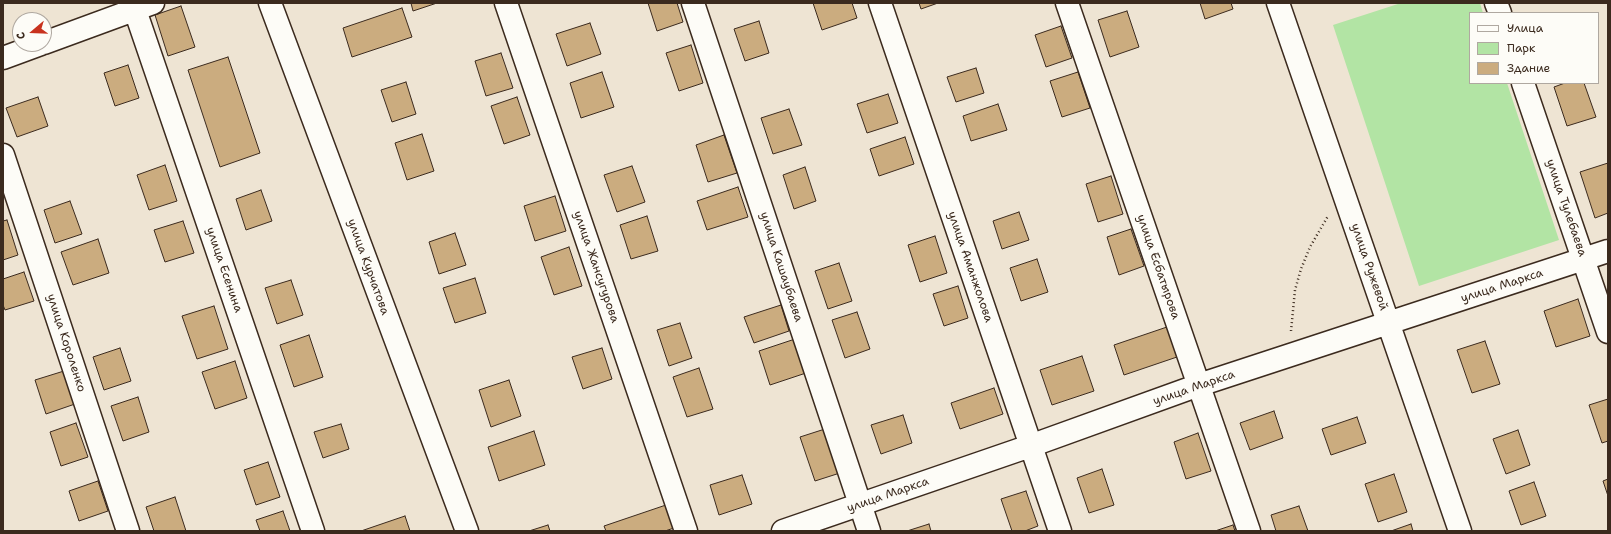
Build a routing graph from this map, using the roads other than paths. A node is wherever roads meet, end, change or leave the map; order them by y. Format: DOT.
graph roads {
  1 [pos="270,3"];
  2 [pos="506,3"];
  3 [pos="694,3"];
  4 [pos="880,3"];
  5 [pos="1067,3"];
  6 [pos="1278,3"];
  7 [pos="144,6"];
  8 [pos="52,40"];
  9 [pos="19,52"];
  10 [pos="3,58"];
  11 [pos="1523,84"];
  12 [pos="3,155"];
  13 [pos="1608,252"];
  14 [pos="1583,260"];
  15 [pos="1388,323"];
  16 [pos="1608,332"];
  17 [pos="1199,386"];
  18 [pos="1030,446"];
  19 [pos="860,504"];
  20 [pos="128,531"];
  21 [pos="313,531"];
  22 [pos="467,531"];
  23 [pos="686,531"];
  24 [pos="783,531"];
  25 [pos="869,531"];
  26 [pos="1060,531"];
  27 [pos="1249,531"];
  28 [pos="1460,531"];
  1 -- 22 [label="street, улица Курчатова"];
  2 -- 23 [label="street, улица Жансугурова"];
  3 -- 19 [label="street, улица Кашаубаева"];
  4 -- 18 [label="street, улица Аманжолова"];
  5 -- 17 [label="street, улица Есбатырова"];
  6 -- 15 [label="street, улица Ружевой"];
  7 -- 8 [label="street"];
  7 -- 21 [label="street, улица Есенина"];
  9 -- 10 [label="street"];
  11 -- 14 [label="street, улица Тулебаева"];
  12 -- 20 [label="street, улица Короленко"];
  13 -- 14 [label="street, улица Маркса"];
  14 -- 15 [label="street, улица Маркса"];
  14 -- 16 [label="street, улица Тулебаева"];
  15 -- 17 [label="street, улица Маркса"];
  15 -- 28 [label="street, улица Ружевой"];
  17 -- 18 [label="street, улица Маркса"];
  17 -- 27 [label="street, улица Есбатырова"];
  18 -- 19 [label="street, улица Маркса"];
  18 -- 26 [label="street, улица Аманжолова"];
  19 -- 24 [label="street, улица Маркса"];
  19 -- 25 [label="street, улица Кашаубаева"];
}
